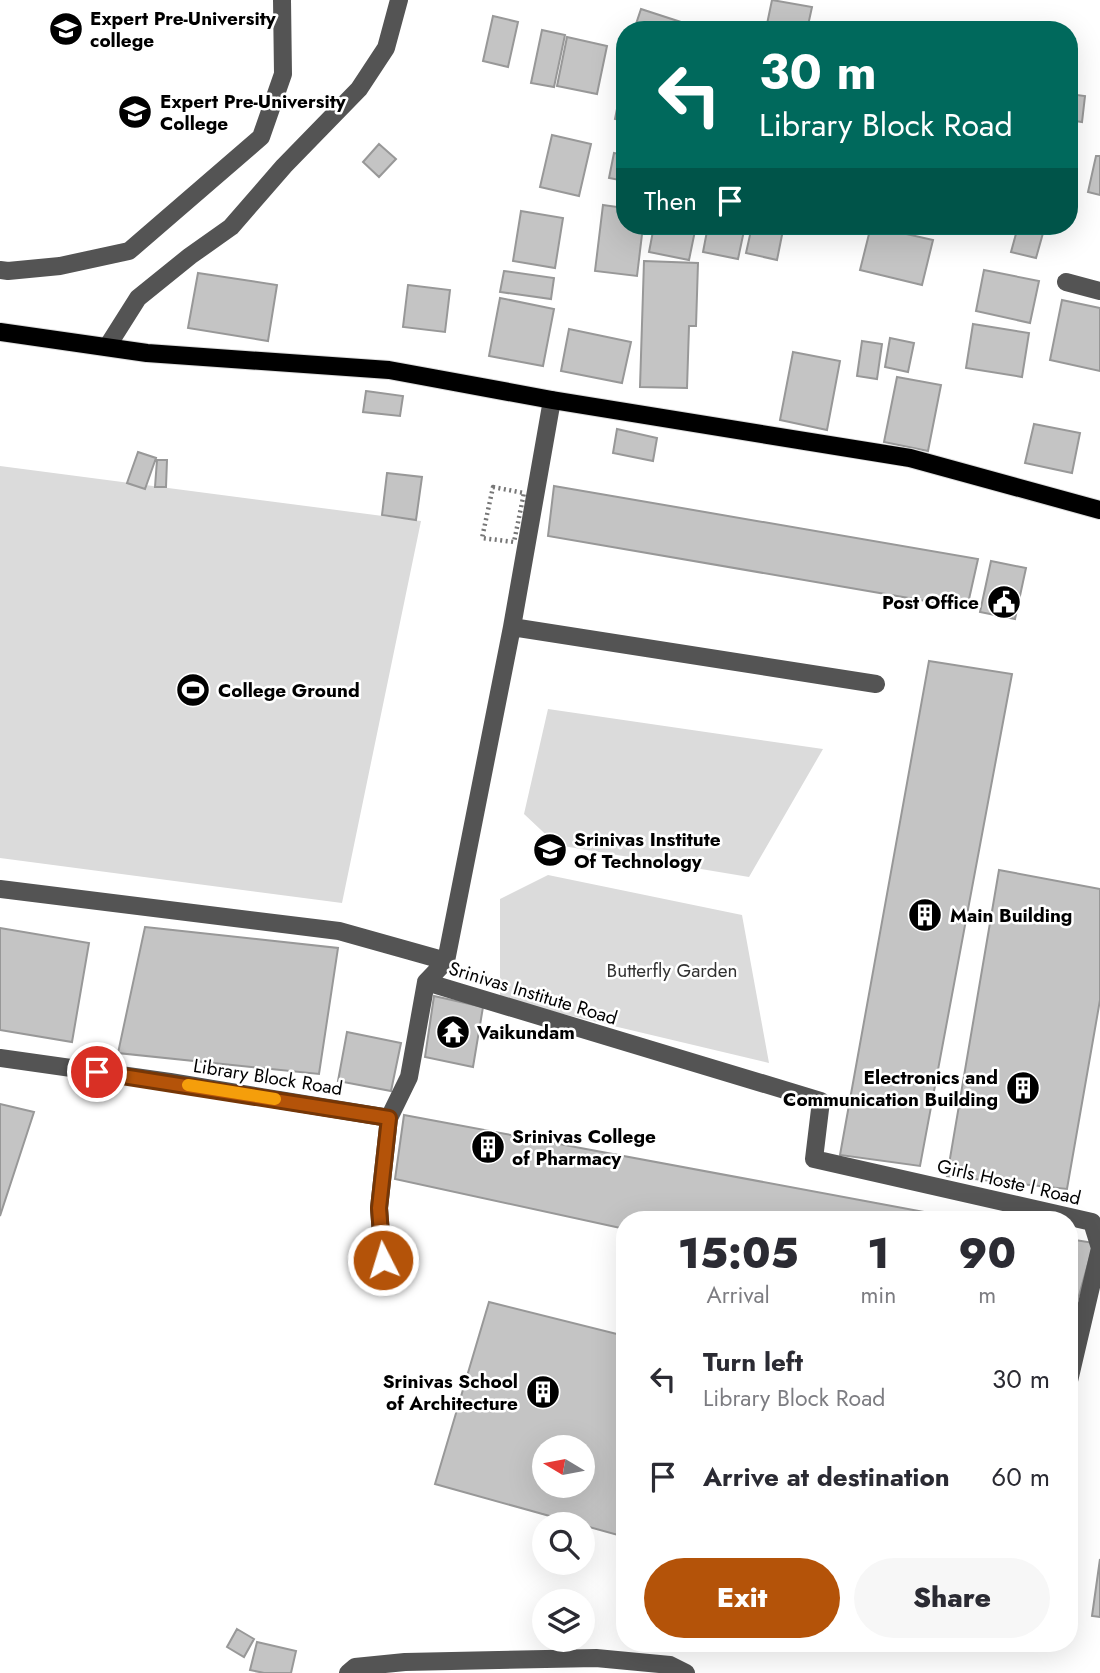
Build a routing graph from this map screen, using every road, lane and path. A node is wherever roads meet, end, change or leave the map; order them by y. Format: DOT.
graph roads {
  1 [pos="282,0"];
  2 [pos="399,0"];
  3 [pos="0,270"];
  4 [pos="1066,282"];
  5 [pos="1100,291"];
  6 [pos="0,332"];
  7 [pos="107,347"];
  8 [pos="552,400"];
  9 [pos="1100,509"];
  10 [pos="482,538"];
  11 [pos="512,627"];
  12 [pos="876,684"];
  13 [pos="0,889"];
  14 [pos="446,961"];
  15 [pos="426,982"];
  16 [pos="0,1058"];
  17 [pos="821,1101"];
  18 [pos="389,1118"];
  19 [pos="1044,1211"];
  20 [pos="1078,1219"];
  21 [pos="383,1260"];
  22 [pos="1078,1342"];
  23 [pos="348,1673"];
  24 [pos="686,1673"];
  1 -- 3 [label="street"];
  2 -- 7 [label="street"];
  4 -- 5 [label="street"];
  6 -- 7 [label="main road"];
  7 -- 8 [label="main road"];
  8 -- 9 [label="main road"];
  8 -- 11 [label="street, Srinivas Institute Road"];
  10 -- 10 [label="path"];
  11 -- 12 [label="street"];
  11 -- 14 [label="street, Srinivas Institute Road"];
  13 -- 14 [label="street"];
  14 -- 15 [label="street, Srinivas Institute Road"];
  15 -- 17 [label="street, Srinivas Institute Road"];
  15 -- 18 [label="street"];
  16 -- 18 [label="street, Library Block Road"];
  17 -- 19 [label="street, Girls Hoste l Road"];
  18 -- 21 [label="street"];
  20 -- 22 [label="street, Girls Hoste l Road"];
  23 -- 24 [label="street"];
}
